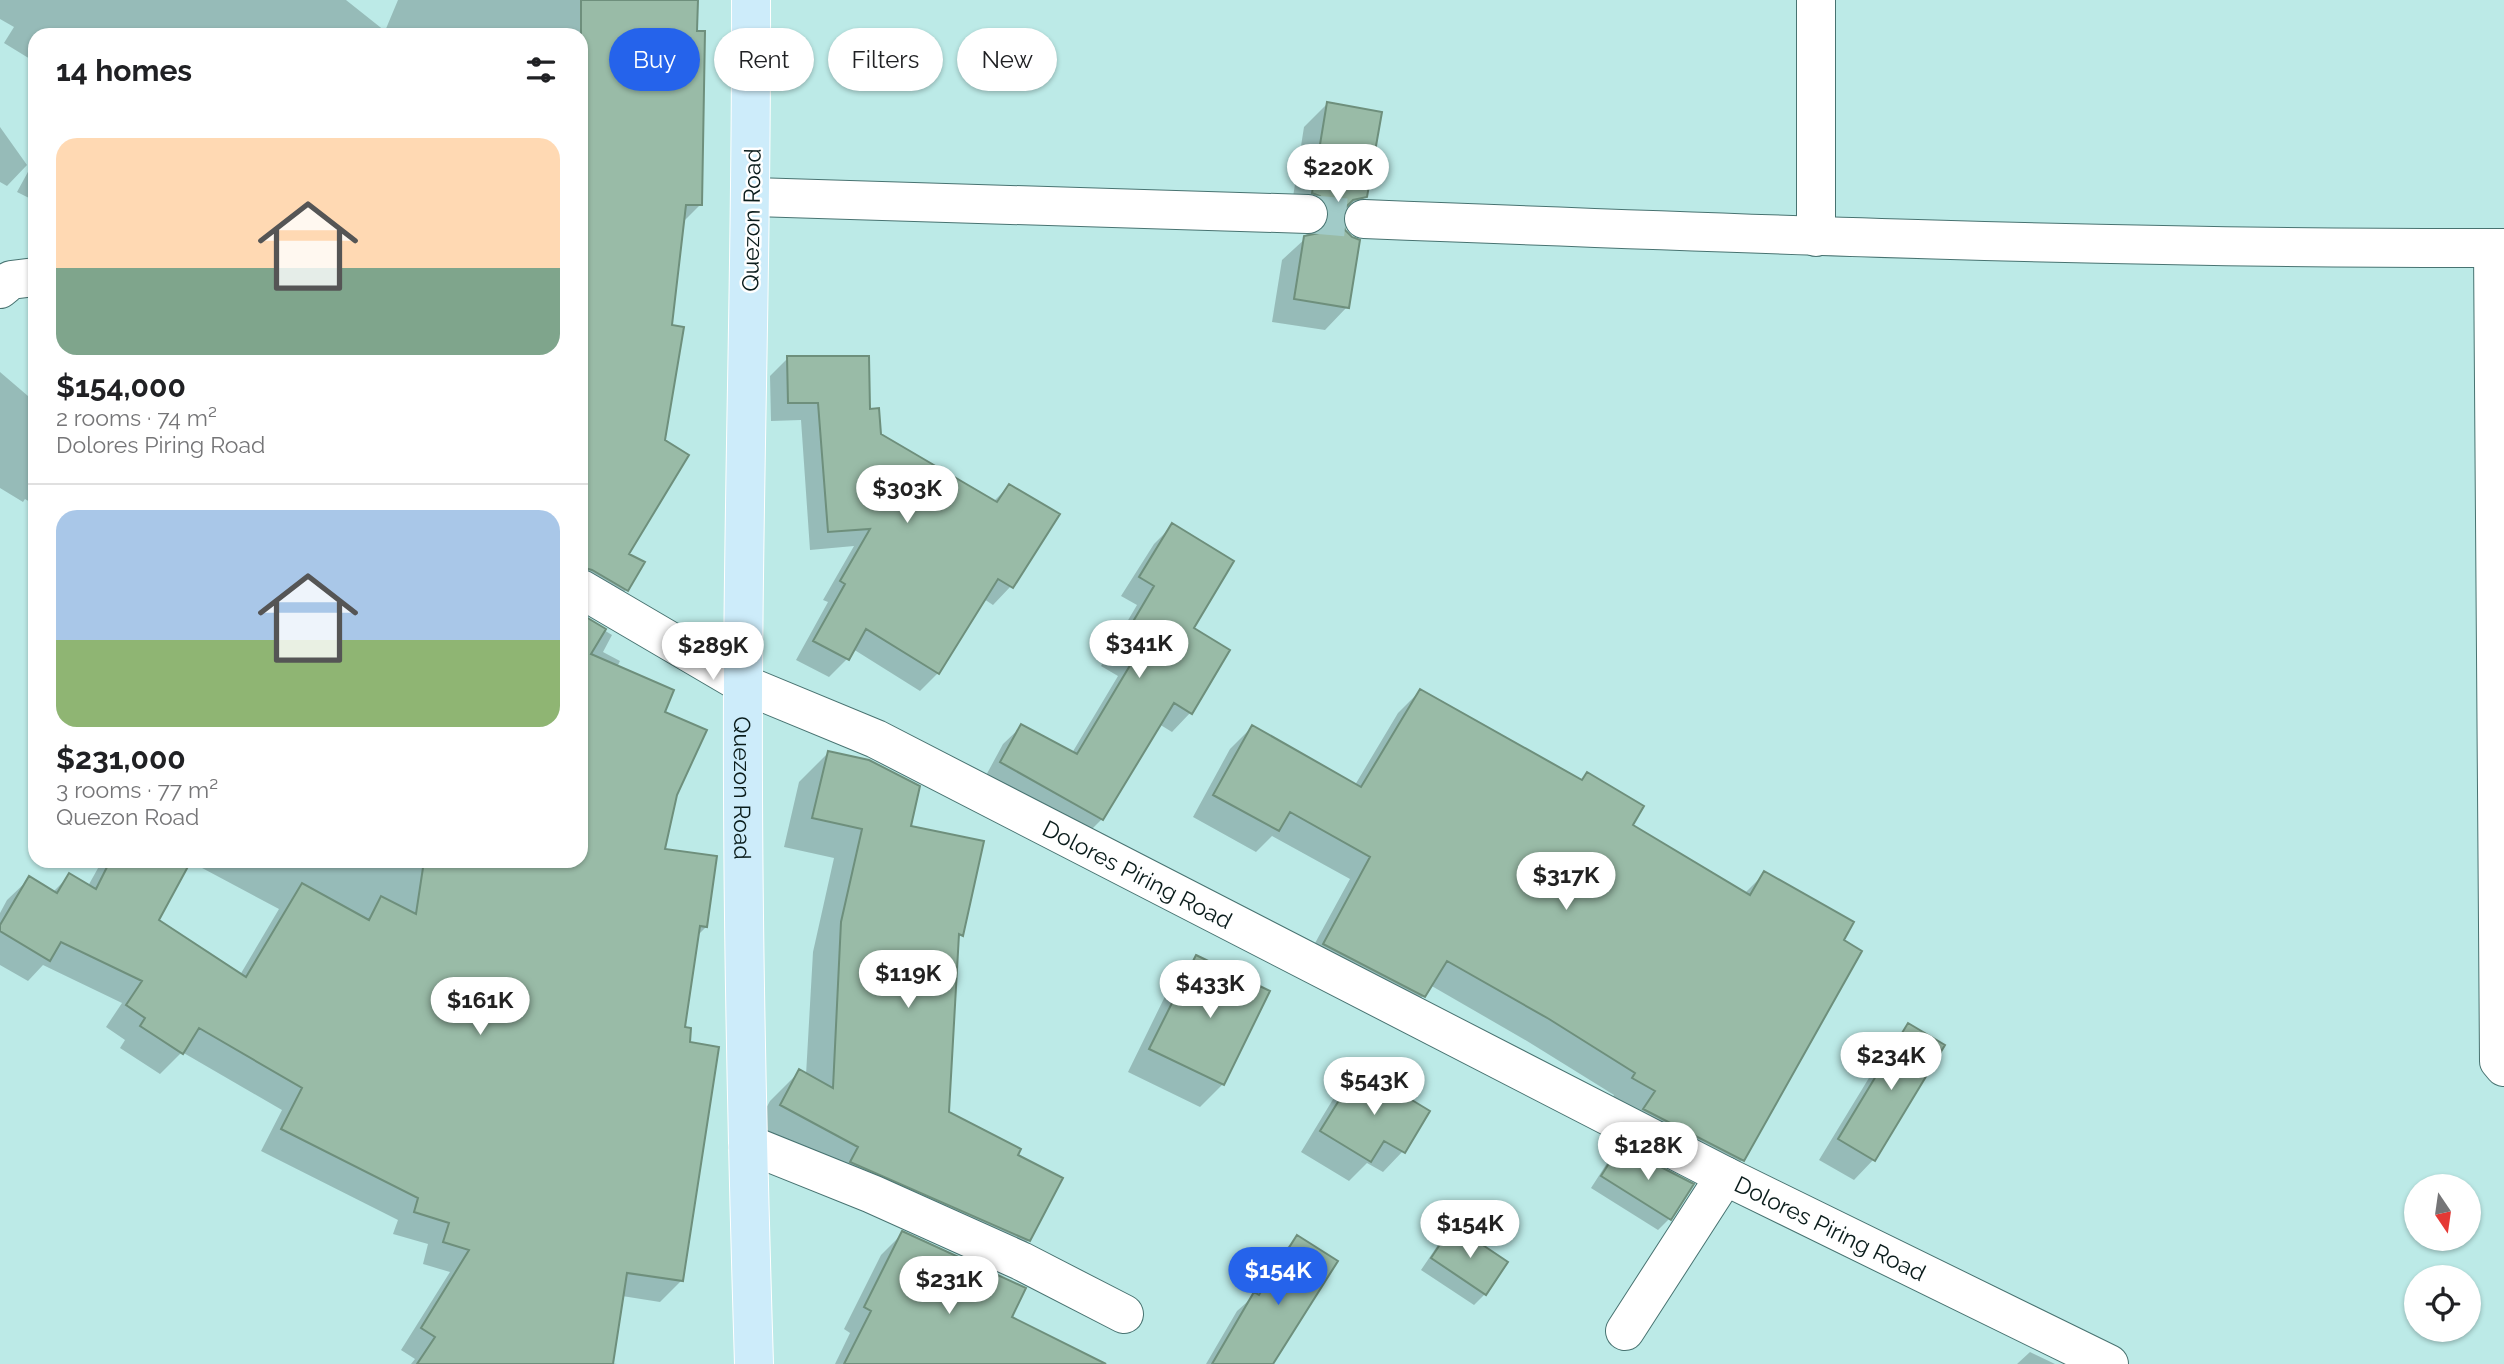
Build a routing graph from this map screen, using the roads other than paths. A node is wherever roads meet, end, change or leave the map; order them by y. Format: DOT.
graph roads {
  1 [pos="751,0"];
  2 [pos="1816,0"];
  3 [pos="751,197"];
  4 [pos="1308,214"];
  5 [pos="1364,219"];
  6 [pos="1816,237"];
  7 [pos="2498,248"];
  8 [pos="28,277"];
  9 [pos="0,289"];
  10 [pos="588,593"];
  11 [pos="743,684"];
  12 [pos="2504,1067"];
  13 [pos="748,1144"];
  14 [pos="1726,1176"];
  15 [pos="1124,1314"];
  16 [pos="1625,1331"];
  17 [pos="754,1364"];
  18 [pos="2109,1364"];
  1 -- 3 [label="main road, Quezon Road"];
  2 -- 6 [label="street"];
  3 -- 4 [label="street"];
  3 -- 11 [label="main road, Quezon Road"];
  5 -- 6 [label="street"];
  6 -- 7 [label="street"];
  7 -- 12 [label="street"];
  8 -- 9 [label="street"];
  10 -- 11 [label="street, Dolores Piring Road"];
  11 -- 13 [label="main road, Quezon Road"];
  11 -- 14 [label="street, Dolores Piring Road"];
  13 -- 15 [label="street"];
  13 -- 17 [label="main road, Quezon Road"];
  14 -- 16 [label="street"];
  14 -- 18 [label="street, Dolores Piring Road"];
}
